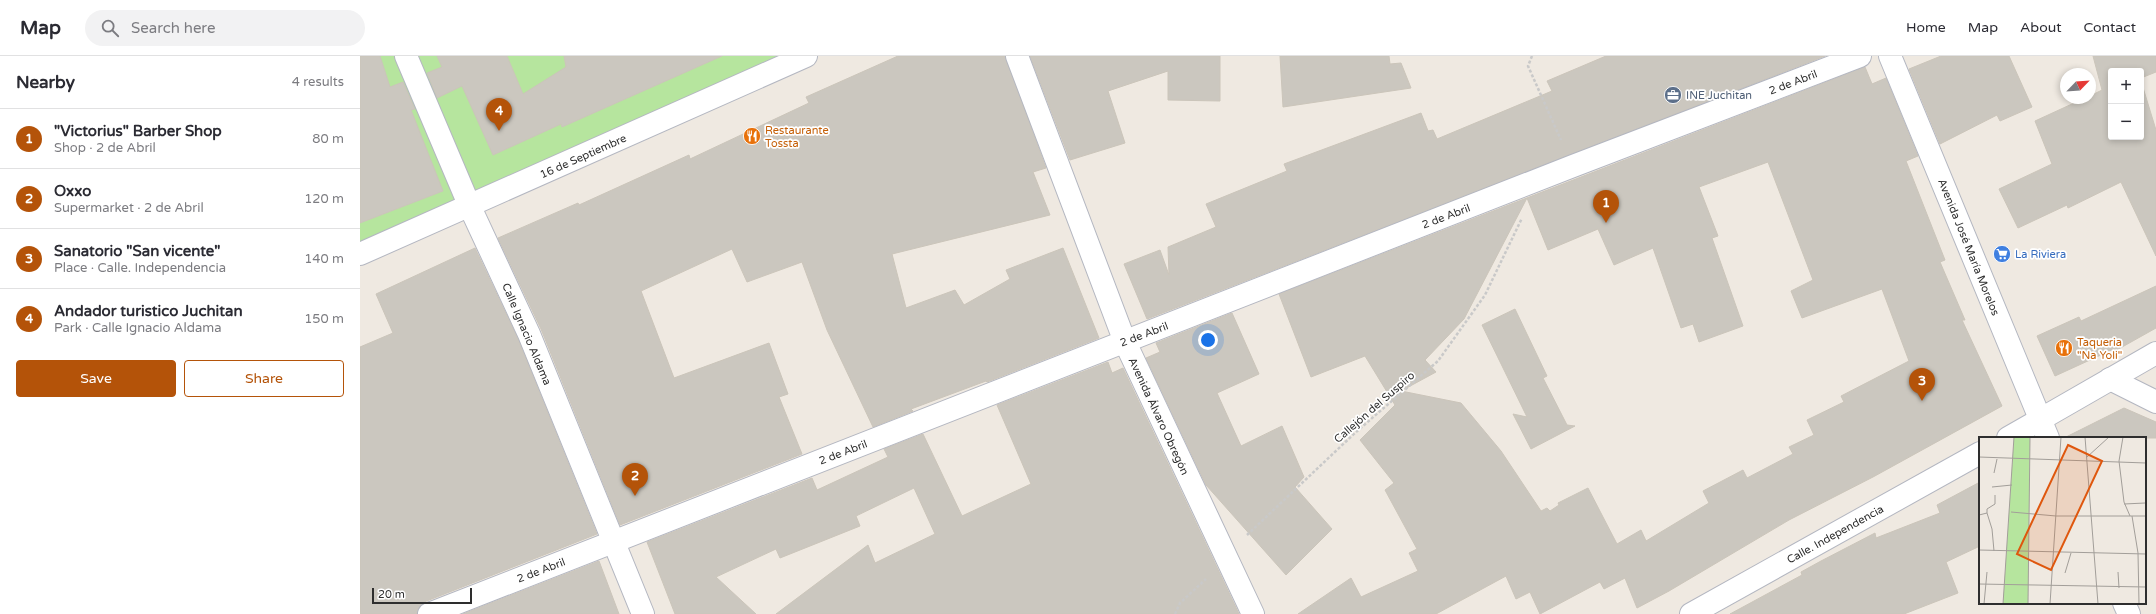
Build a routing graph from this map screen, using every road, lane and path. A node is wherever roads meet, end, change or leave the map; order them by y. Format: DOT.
graph roads {
  1 [pos="406,56"];
  2 [pos="806,56"];
  3 [pos="1017,56"];
  4 [pos="1532,56"];
  5 [pos="1860,56"];
  6 [pos="1890,56"];
  7 [pos="1573,166"];
  8 [pos="1541,178"];
  9 [pos="470,207"];
  10 [pos="360,254"];
  11 [pos="1125,342"];
  12 [pos="2156,353"];
  13 [pos="2110,379"];
  14 [pos="2156,402"];
  15 [pos="2044,429"];
  16 [pos="2012,437"];
  17 [pos="1979,454"];
  18 [pos="613,542"];
  19 [pos="1227,561"];
  20 [pos="2124,604"];
  21 [pos="429,614"];
  22 [pos="643,614"];
  23 [pos="1175,614"];
  24 [pos="1253,614"];
  25 [pos="1691,614"];
  26 [pos="2129,614"];
  1 -- 9 [label="street, Calle Ignacio Aldama"];
  2 -- 9 [label="street, 16 de Septiembre"];
  3 -- 11 [label="street, Avenida Álvaro Obregón"];
  4 -- 7 [label="path"];
  5 -- 7 [label="street, 2 de Abril"];
  6 -- 15 [label="street, Avenida José María Morelos"];
  7 -- 8 [label="street, 2 de Abril"];
  8 -- 11 [label="street, 2 de Abril"];
  8 -- 19 [label="path, Callejón del Suspiro"];
  9 -- 10 [label="street, 16 de Septiembre"];
  9 -- 18 [label="street, Calle Ignacio Aldama"];
  11 -- 18 [label="street, 2 de Abril"];
  11 -- 19 [label="street, Avenida Álvaro Obregón"];
  12 -- 13 [label="street"];
  13 -- 14 [label="street"];
  13 -- 15 [label="street"];
  15 -- 16 [label="street"];
  17 -- 25 [label="street, Calle. Independencia"];
  18 -- 21 [label="street, 2 de Abril"];
  18 -- 22 [label="street, Calle Ignacio Aldama"];
  19 -- 23 [label="path, Callejón del Suspiro"];
  19 -- 24 [label="street, Avenida Álvaro Obregón"];
  20 -- 26 [label="street"];
}
